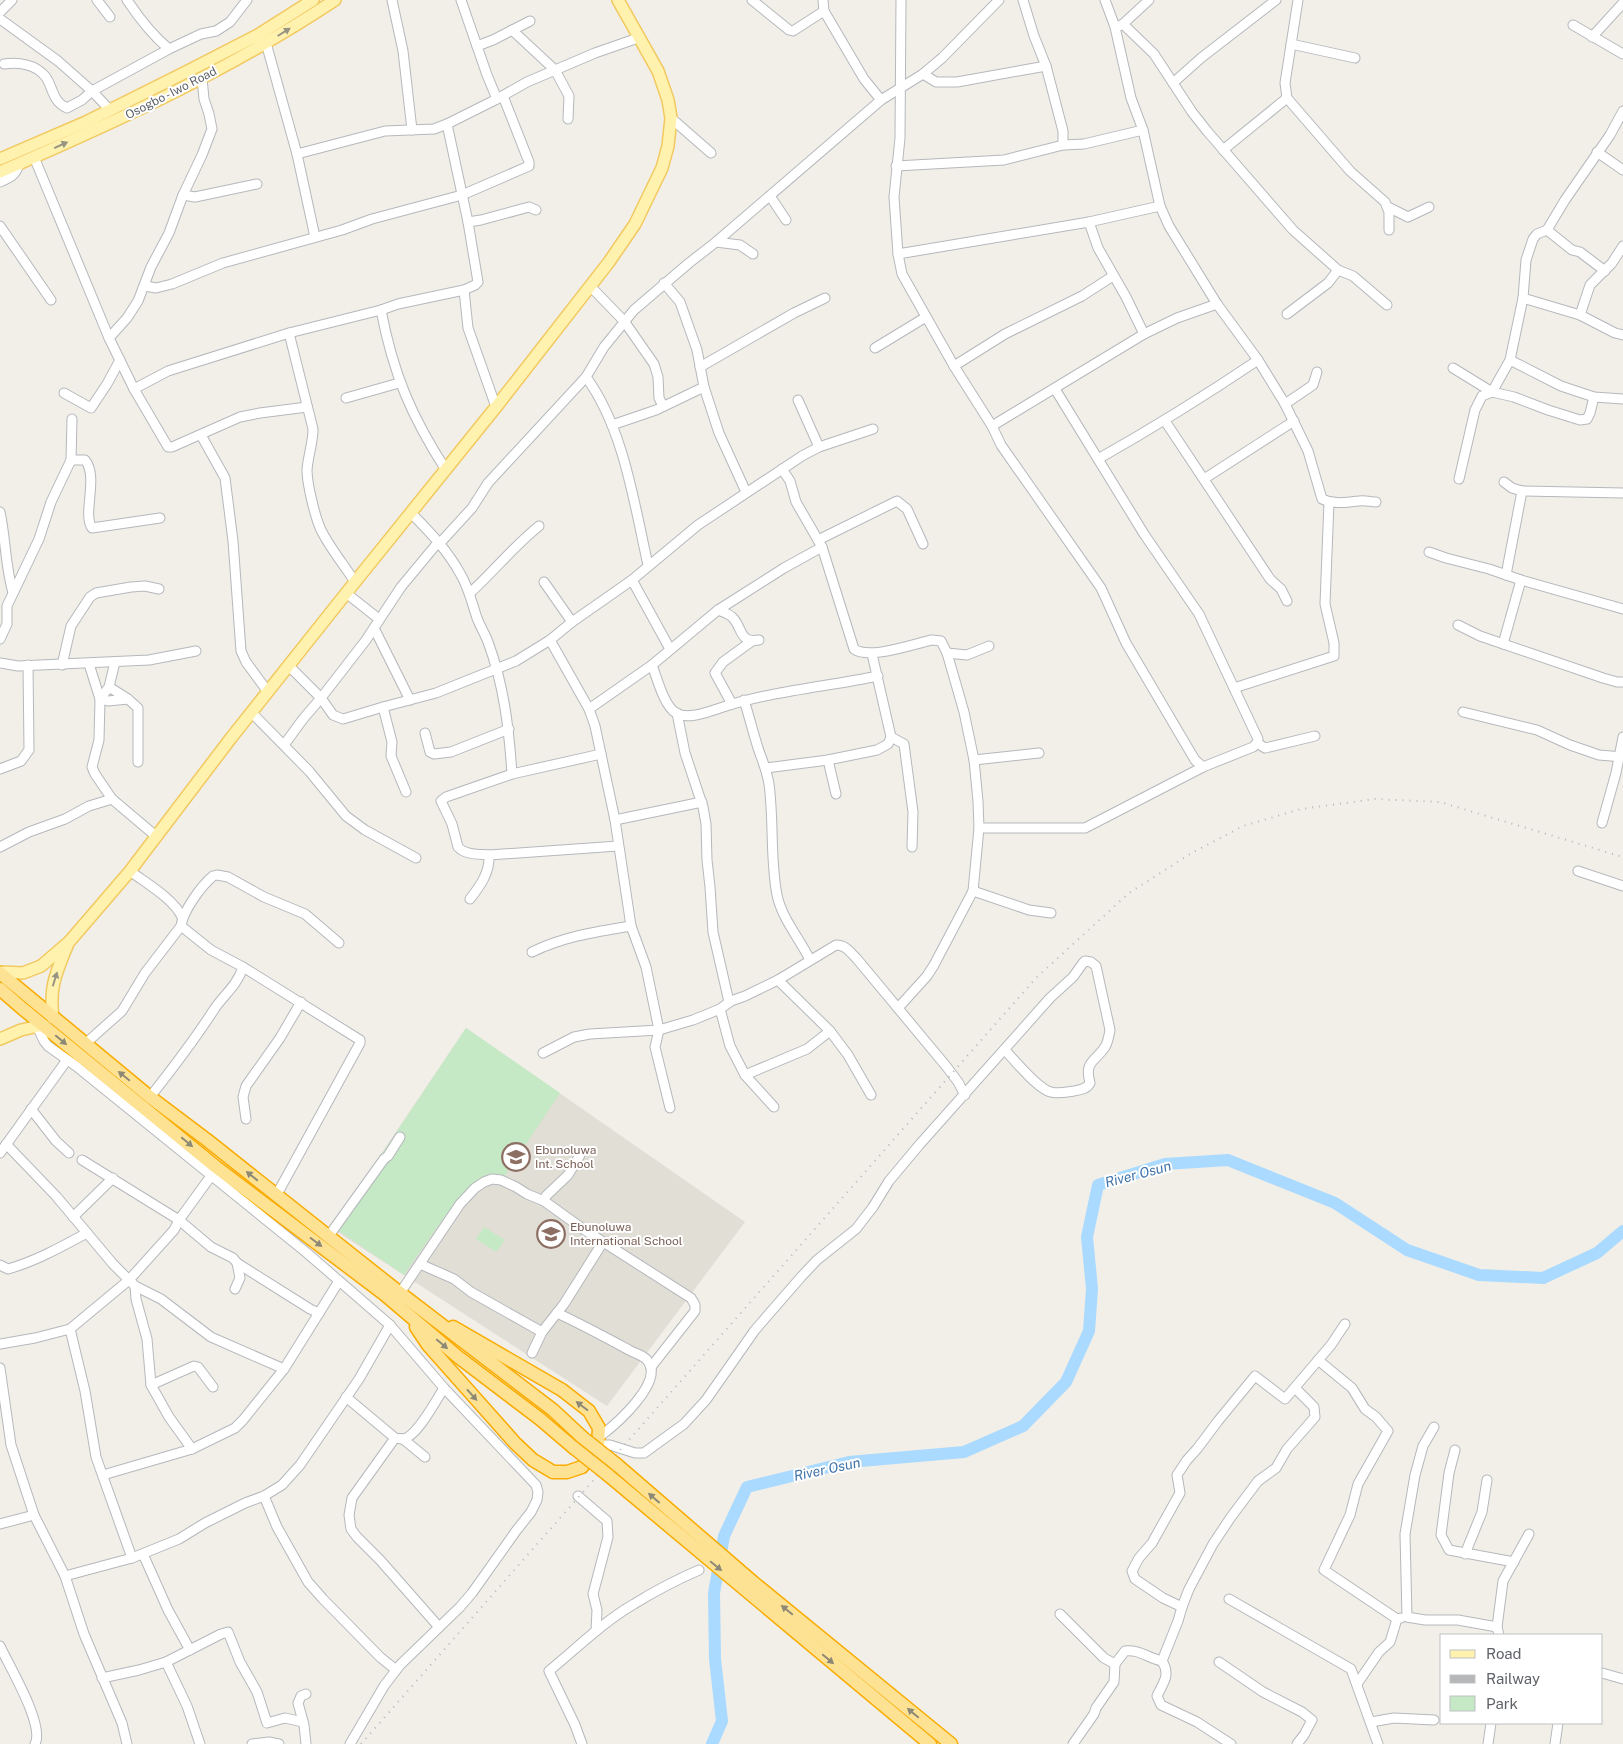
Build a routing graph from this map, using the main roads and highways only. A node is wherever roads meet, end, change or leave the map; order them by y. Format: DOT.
graph roads {
  1 [pos="314,0"];
  2 [pos="335,0"];
  3 [pos="618,0"];
  4 [pos="242,50"];
  5 [pos="0,159"];
  6 [pos="0,172"];
  7 [pos="69,942"];
  8 [pos="0,972"];
  9 [pos="0,989"];
  10 [pos="45,1023"];
  11 [pos="0,1039"];
  12 [pos="428,1315"];
  13 [pos="410,1316"];
  14 [pos="687,1534"];
  15 [pos="752,1589"];
  16 [pos="930,1744"];
  17 [pos="951,1744"];
  1 -- 4 [label="main road, Osogbo - Iwo Road"];
  4 -- 2 [label="main road, Osogbo - Iwo Road, one-way"];
  3 -- 7 [label="main road"];
  4 -- 5 [label="main road, Osogbo - Iwo Road"];
  6 -- 4 [label="main road, Osogbo - Iwo Road, one-way"];
  7 -- 8 [label="main road"];
  10 -- 7 [label="main road, one-way"];
  8 -- 10 [label="highway"];
  9 -- 10 [label="highway"];
  10 -- 11 [label="main road"];
  12 -- 10 [label="highway, one-way"];
  10 -- 13 [label="highway, one-way"];
  13 -- 12 [label="highway, one-way"];
  14 -- 12 [label="highway, one-way, bridge"];
  13 -- 14 [label="highway, one-way, bridge"];
  14 -- 15 [label="highway"];
  15 -- 16 [label="highway, one-way"];
  17 -- 15 [label="highway, one-way"];
}
